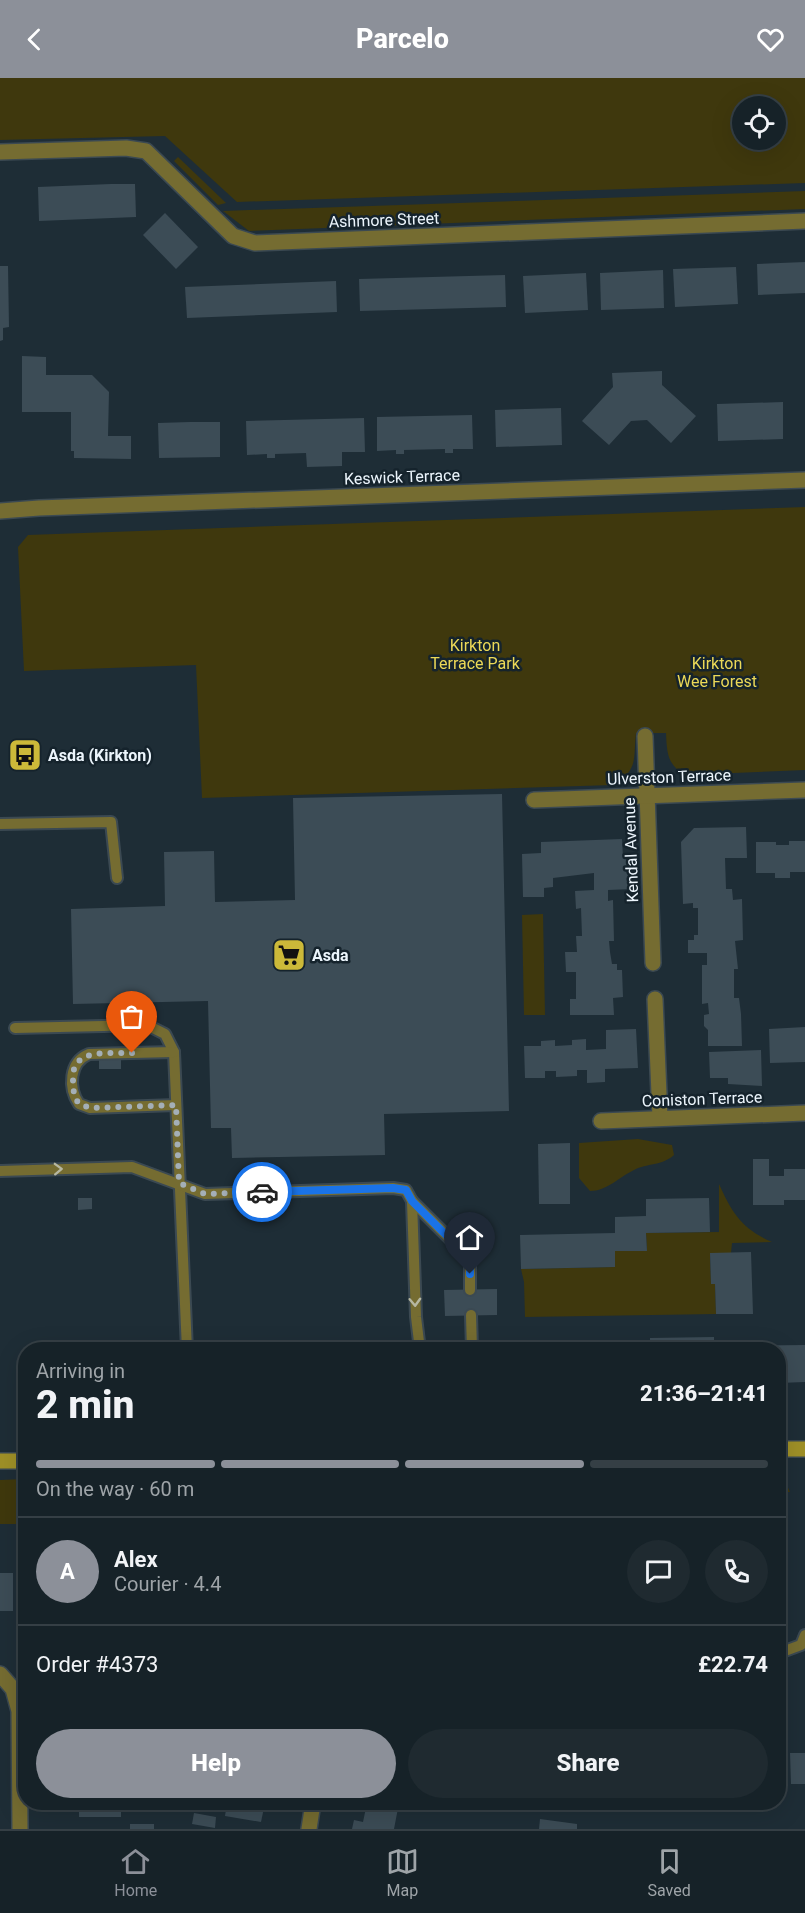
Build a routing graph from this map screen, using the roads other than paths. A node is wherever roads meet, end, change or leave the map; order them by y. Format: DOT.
graph roads {
  1 [pos="0,152"];
  2 [pos="805,221"];
  3 [pos="805,480"];
  4 [pos="0,512"];
  5 [pos="645,736"];
  6 [pos="805,790"];
  7 [pos="647,796"];
  8 [pos="534,800"];
  9 [pos="0,824"];
  10 [pos="117,878"];
  11 [pos="653,963"];
  12 [pos="655,999"];
  13 [pos="15,1028"];
  14 [pos="174,1052"];
  15 [pos="176,1105"];
  16 [pos="805,1113"];
  17 [pos="660,1118"];
  18 [pos="601,1121"];
  19 [pos="0,1171"];
  20 [pos="179,1183"];
  21 [pos="412,1201"];
  22 [pos="470,1290"];
  23 [pos="471,1315"];
  24 [pos="187,1342"];
  25 [pos="419,1342"];
  26 [pos="472,1342"];
  27 [pos="786,1449"];
  28 [pos="805,1449"];
  29 [pos="0,1461"];
  30 [pos="18,1461"];
  31 [pos="805,1635"];
  32 [pos="786,1651"];
  33 [pos="0,1674"];
  34 [pos="18,1707"];
  35 [pos="20,1810"];
  36 [pos="312,1810"];
  37 [pos="20,1829"];
  38 [pos="309,1829"];
  1 -- 2 [label="street, Ashmore Street"];
  3 -- 4 [label="street, Keswick Terrace"];
  5 -- 7 [label="street, Kendal Avenue"];
  6 -- 7 [label="street, Ulverston Terrace"];
  7 -- 8 [label="street, Ulverston Terrace"];
  7 -- 11 [label="street, Kendal Avenue"];
  9 -- 10 [label="lane"];
  12 -- 17 [label="street"];
  13 -- 14 [label="lane"];
  14 -- 15 [label="lane"];
  14 -- 15 [label="lane"];
  15 -- 20 [label="lane"];
  16 -- 17 [label="street, Coniston Terrace"];
  17 -- 18 [label="street, Coniston Terrace"];
  19 -- 20 [label="lane, one-way"];
  20 -- 21 [label="lane"];
  20 -- 24 [label="lane"];
  21 -- 22 [label="lane"];
  21 -- 25 [label="lane, one-way"];
  23 -- 26 [label="lane"];
  27 -- 28 [label="street"];
  29 -- 30 [label="street"];
  31 -- 32 [label="lane"];
  33 -- 34 [label="street"];
  35 -- 37 [label="street"];
  36 -- 38 [label="street"];
}
